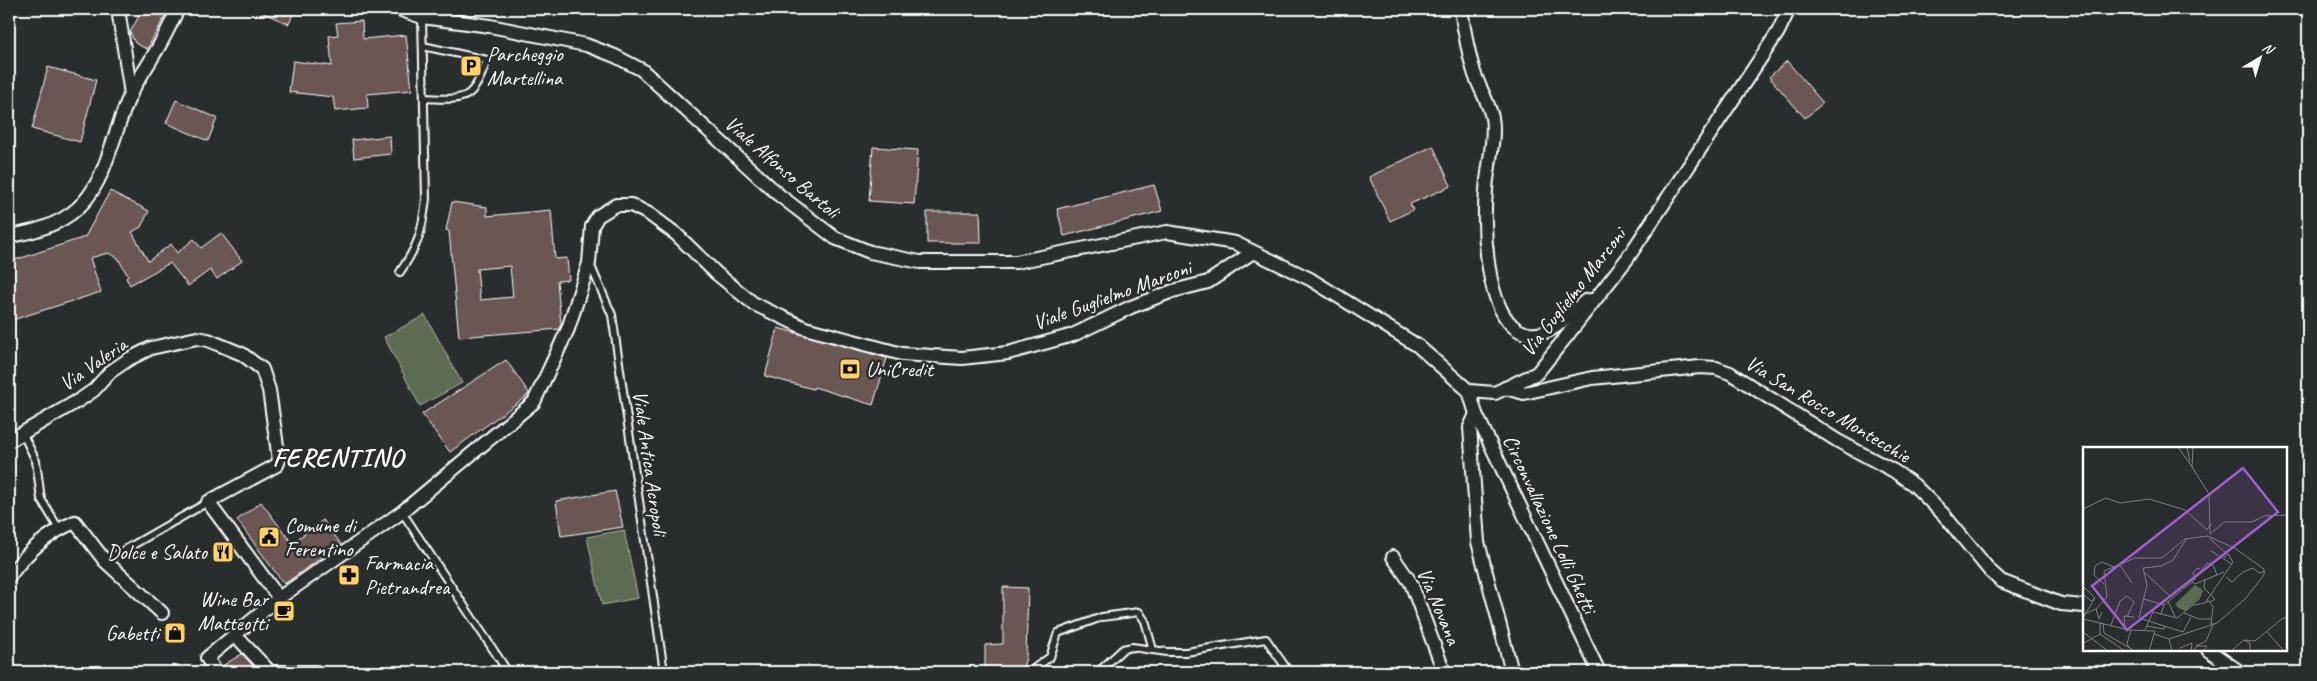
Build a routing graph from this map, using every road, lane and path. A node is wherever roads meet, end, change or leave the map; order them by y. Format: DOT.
graph roads {
  1 [pos="118,9"];
  2 [pos="178,9"];
  3 [pos="398,9"];
  4 [pos="1460,9"];
  5 [pos="1789,9"];
  6 [pos="422,17"];
  7 [pos="423,46"];
  8 [pos="131,94"];
  9 [pos="424,98"];
  10 [pos="9,236"];
  11 [pos="1253,252"];
  12 [pos="589,263"];
  13 [pos="400,272"];
  14 [pos="1596,299"];
  15 [pos="1505,388"];
  16 [pos="1469,392"];
  17 [pos="1476,414"];
  18 [pos="22,432"];
  19 [pos="9,441"];
  20 [pos="208,502"];
  21 [pos="402,512"];
  22 [pos="58,529"];
  23 [pos="1393,557"];
  24 [pos="105,562"];
  25 [pos="9,578"];
  26 [pos="279,598"];
  27 [pos="2083,606"];
  28 [pos="162,613"];
  29 [pos="235,635"];
  30 [pos="1153,650"];
  31 [pos="2209,651"];
  32 [pos="216,672"];
  33 [pos="316,672"];
  34 [pos="508,672"];
  35 [pos="664,672"];
  36 [pos="1029,672"];
  37 [pos="1098,672"];
  38 [pos="1289,672"];
  39 [pos="1444,672"];
  40 [pos="1512,672"];
  41 [pos="1599,672"];
  42 [pos="2240,672"];
  1 -- 8 [label="street"];
  2 -- 8 [label="street"];
  3 -- 6 [label="street, Viale Alfonso Bartoli"];
  4 -- 14 [label="street"];
  5 -- 14 [label="street, Via Guglielmo Marconi"];
  6 -- 7 [label="lane"];
  6 -- 11 [label="street, Viale Alfonso Bartoli"];
  7 -- 9 [label="lane"];
  7 -- 9 [label="lane"];
  8 -- 10 [label="street"];
  9 -- 13 [label="lane"];
  11 -- 12 [label="street, Viale Guglielmo Marconi"];
  11 -- 16 [label="street"];
  12 -- 21 [label="street"];
  12 -- 35 [label="lane, Viale Antica Acropoli"];
  14 -- 15 [label="street, Via Guglielmo Marconi"];
  15 -- 16 [label="street, Via Guglielmo Marconi"];
  15 -- 27 [label="street, Via San Rocco Montecchie"];
  16 -- 17 [label="street, Circonvallazione Lolli Ghetti"];
  17 -- 40 [label="street"];
  17 -- 41 [label="street, Circonvallazione Lolli Ghetti"];
  18 -- 19 [label="street, Via Valeria"];
  18 -- 20 [label="street, Via Valeria"];
  18 -- 22 [label="lane"];
  20 -- 24 [label="lane"];
  20 -- 26 [label="street"];
  21 -- 26 [label="street"];
  21 -- 34 [label="lane"];
  22 -- 24 [label="street"];
  22 -- 25 [label="street"];
  23 -- 39 [label="street, Via Novana"];
  24 -- 28 [label="street"];
  26 -- 29 [label="street"];
  29 -- 32 [label="street"];
  29 -- 33 [label="street"];
  30 -- 36 [label="lane"];
  30 -- 37 [label="lane"];
  30 -- 38 [label="lane"];
  31 -- 42 [label="street"];
}
